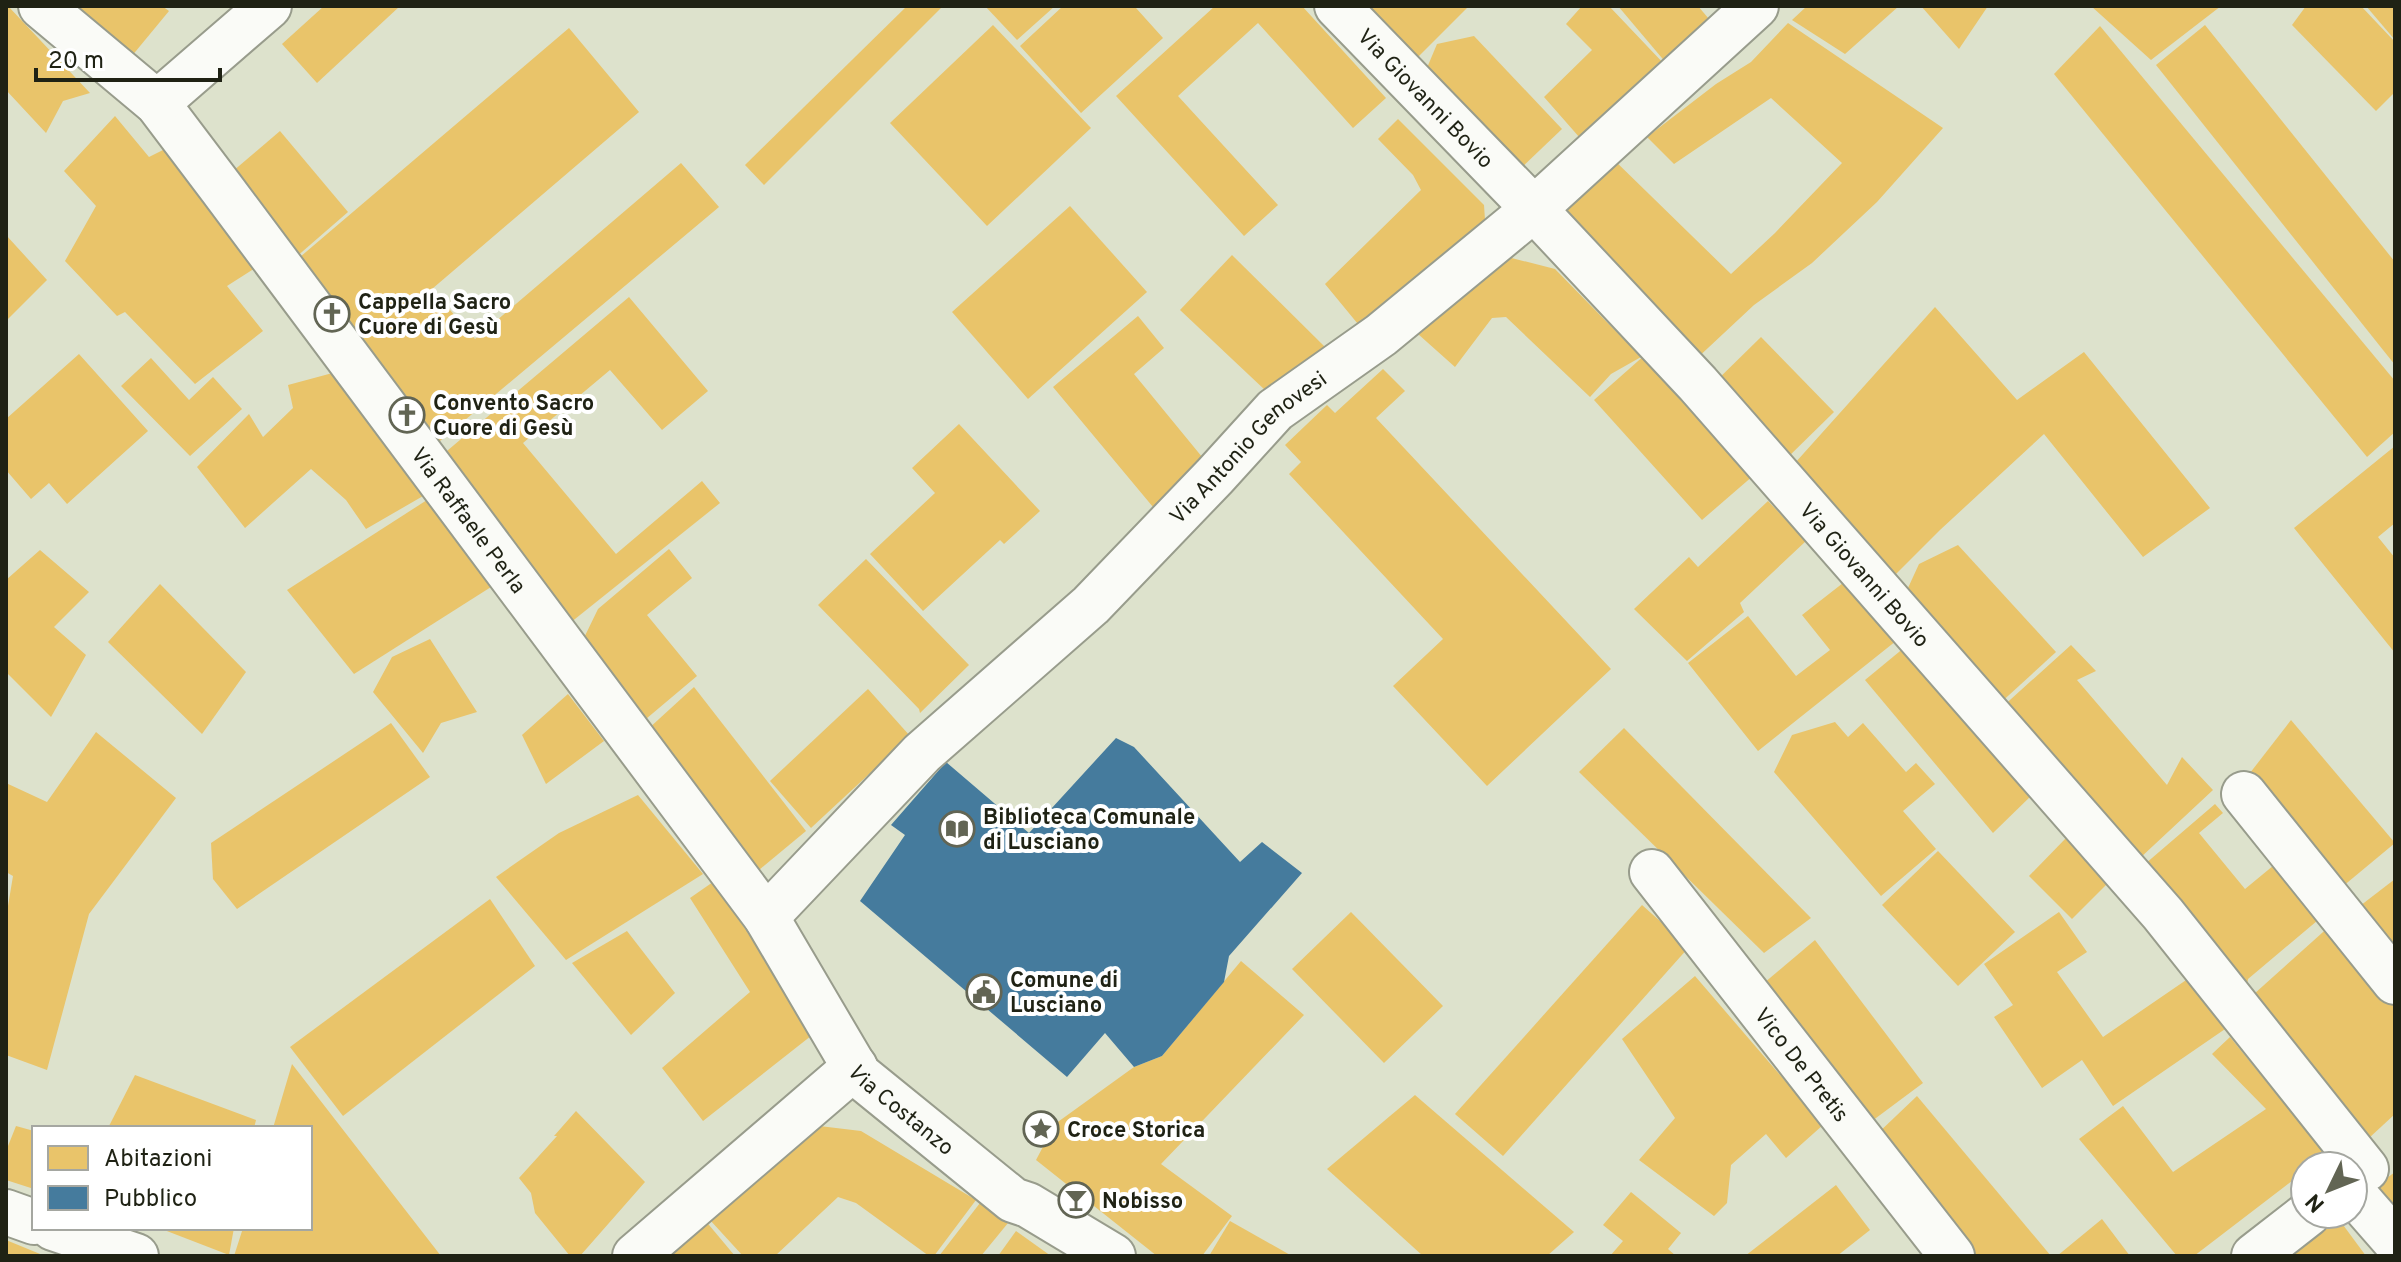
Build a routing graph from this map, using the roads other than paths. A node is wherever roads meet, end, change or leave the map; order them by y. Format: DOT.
graph roads {
  1 [pos="41,6"];
  2 [pos="269,6"];
  3 [pos="1337,6"];
  4 [pos="1756,6"];
  5 [pos="157,103"];
  6 [pos="1534,209"];
  7 [pos="2244,794"];
  8 [pos="1652,872"];
  9 [pos="766,917"];
  10 [pos="2395,982"];
  11 [pos="855,1067"];
  12 [pos="2350,1150"];
  13 [pos="2369,1176"];
  14 [pos="6,1212"];
  15 [pos="32,1221"];
  16 [pos="2289,1229"];
  17 [pos="59,1230"];
  18 [pos="2395,1241"];
  19 [pos="136,1256"];
  20 [pos="635,1256"];
  21 [pos="1113,1256"];
  22 [pos="1952,1256"];
  23 [pos="2254,1256"];
  1 -- 5 [label="street, Via Raffaele Perla"];
  2 -- 5 [label="street"];
  3 -- 6 [label="street, Via Giovanni Bovio"];
  4 -- 6 [label="street, Via Antonio Genovesi"];
  5 -- 9 [label="street, Via Raffaele Perla"];
  6 -- 9 [label="street, Via Antonio Genovesi"];
  6 -- 12 [label="street, Via Giovanni Bovio"];
  7 -- 10 [label="street"];
  8 -- 22 [label="street, Vico De Pretis"];
  9 -- 11 [label="street, Via Raffaele Perla"];
  11 -- 20 [label="street, Via Costanzo"];
  11 -- 21 [label="street, Via Costanzo"];
  13 -- 18 [label="street, Via Giovanni Bovio"];
  14 -- 15 [label="street"];
  16 -- 23 [label="street"];
  17 -- 19 [label="street"];
}
